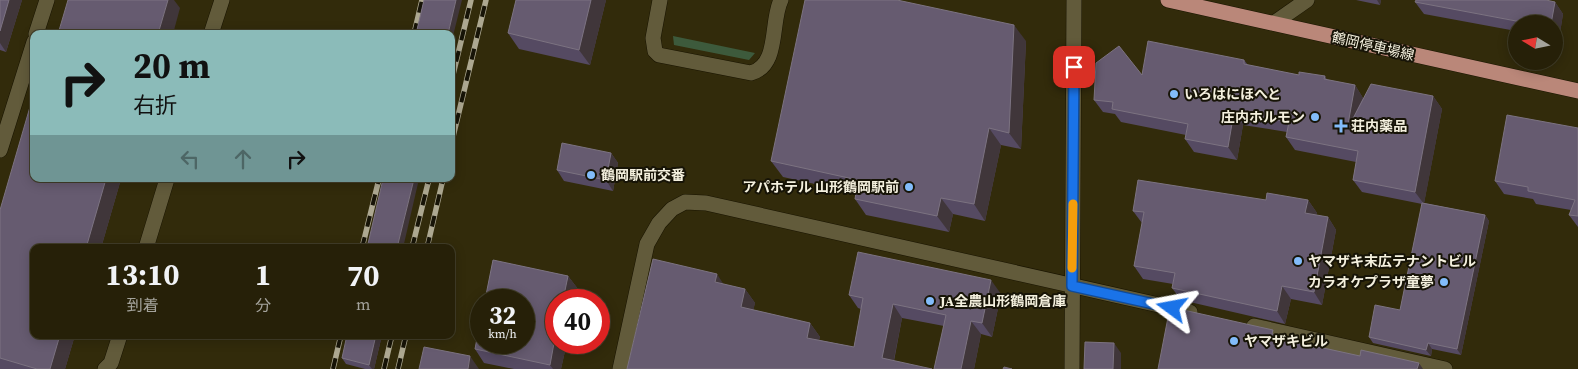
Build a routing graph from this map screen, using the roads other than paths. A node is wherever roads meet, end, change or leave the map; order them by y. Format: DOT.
graph roads {
  1 [pos="47,0"];
  2 [pos="222,0"];
  3 [pos="660,0"];
  4 [pos="781,0"];
  5 [pos="1074,0"];
  6 [pos="1168,0"];
  7 [pos="1307,0"];
  8 [pos="1274,24"];
  9 [pos="37,30"];
  10 [pos="213,30"];
  11 [pos="30,55"];
  12 [pos="1578,91"];
  13 [pos="0,150"];
  14 [pos="166,182"];
  15 [pos="147,244"];
  16 [pos="1072,286"];
  17 [pos="1201,315"];
  18 [pos="1240,323"];
  19 [pos="119,339"];
  20 [pos="105,369"];
  21 [pos="620,369"];
  22 [pos="1072,369"];
  23 [pos="1445,369"];
  1 -- 9 [label="street"];
  2 -- 10 [label="street"];
  3 -- 4 [label="street"];
  5 -- 16 [label="street"];
  6 -- 8 [label="main road, 鶴岡停車場線"];
  7 -- 8 [label="street"];
  8 -- 12 [label="main road, 鶴岡停車場線"];
  11 -- 13 [label="street"];
  14 -- 15 [label="street"];
  16 -- 17 [label="street"];
  16 -- 21 [label="street"];
  16 -- 22 [label="street"];
  18 -- 23 [label="street"];
  19 -- 20 [label="street"];
}
